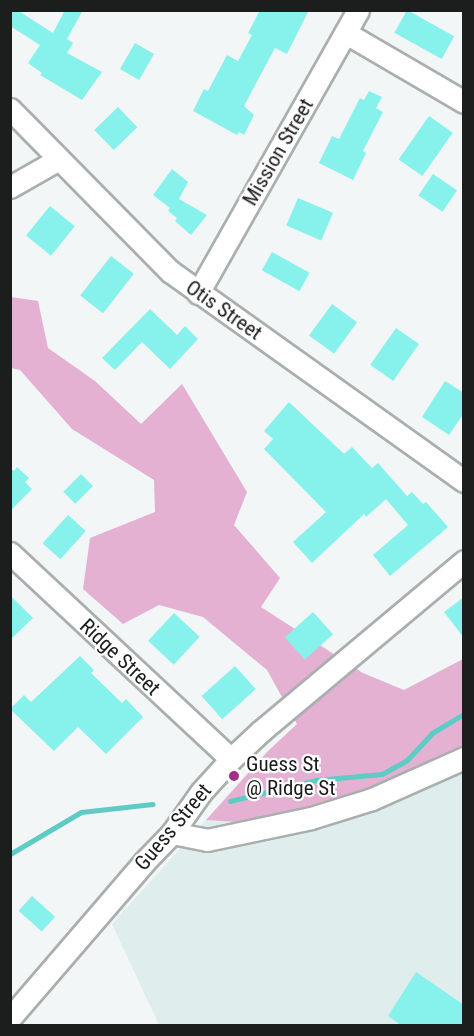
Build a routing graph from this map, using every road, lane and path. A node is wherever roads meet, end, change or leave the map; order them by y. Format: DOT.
graph roads {
  1 [pos="358,10"];
  2 [pos="346,33"];
  3 [pos="464,102"];
  4 [pos="10,109"];
  5 [pos="59,159"];
  6 [pos="10,187"];
  7 [pos="198,293"];
  8 [pos="464,481"];
  9 [pos="10,553"];
  10 [pos="464,561"];
  11 [pos="231,759"];
  12 [pos="464,759"];
  13 [pos="172,833"];
  14 [pos="10,1018"];
  1 -- 2 [label="street, Mission Street"];
  2 -- 3 [label="street"];
  2 -- 7 [label="street, Mission Street"];
  4 -- 5 [label="street, Otis Street"];
  5 -- 6 [label="street"];
  5 -- 7 [label="street, Otis Street"];
  7 -- 8 [label="street, Otis Street"];
  9 -- 11 [label="street, Ridge Street"];
  10 -- 11 [label="street, Guess Street"];
  11 -- 13 [label="street, Guess Street"];
  12 -- 13 [label="street"];
  13 -- 14 [label="street, Guess Street"];
}
